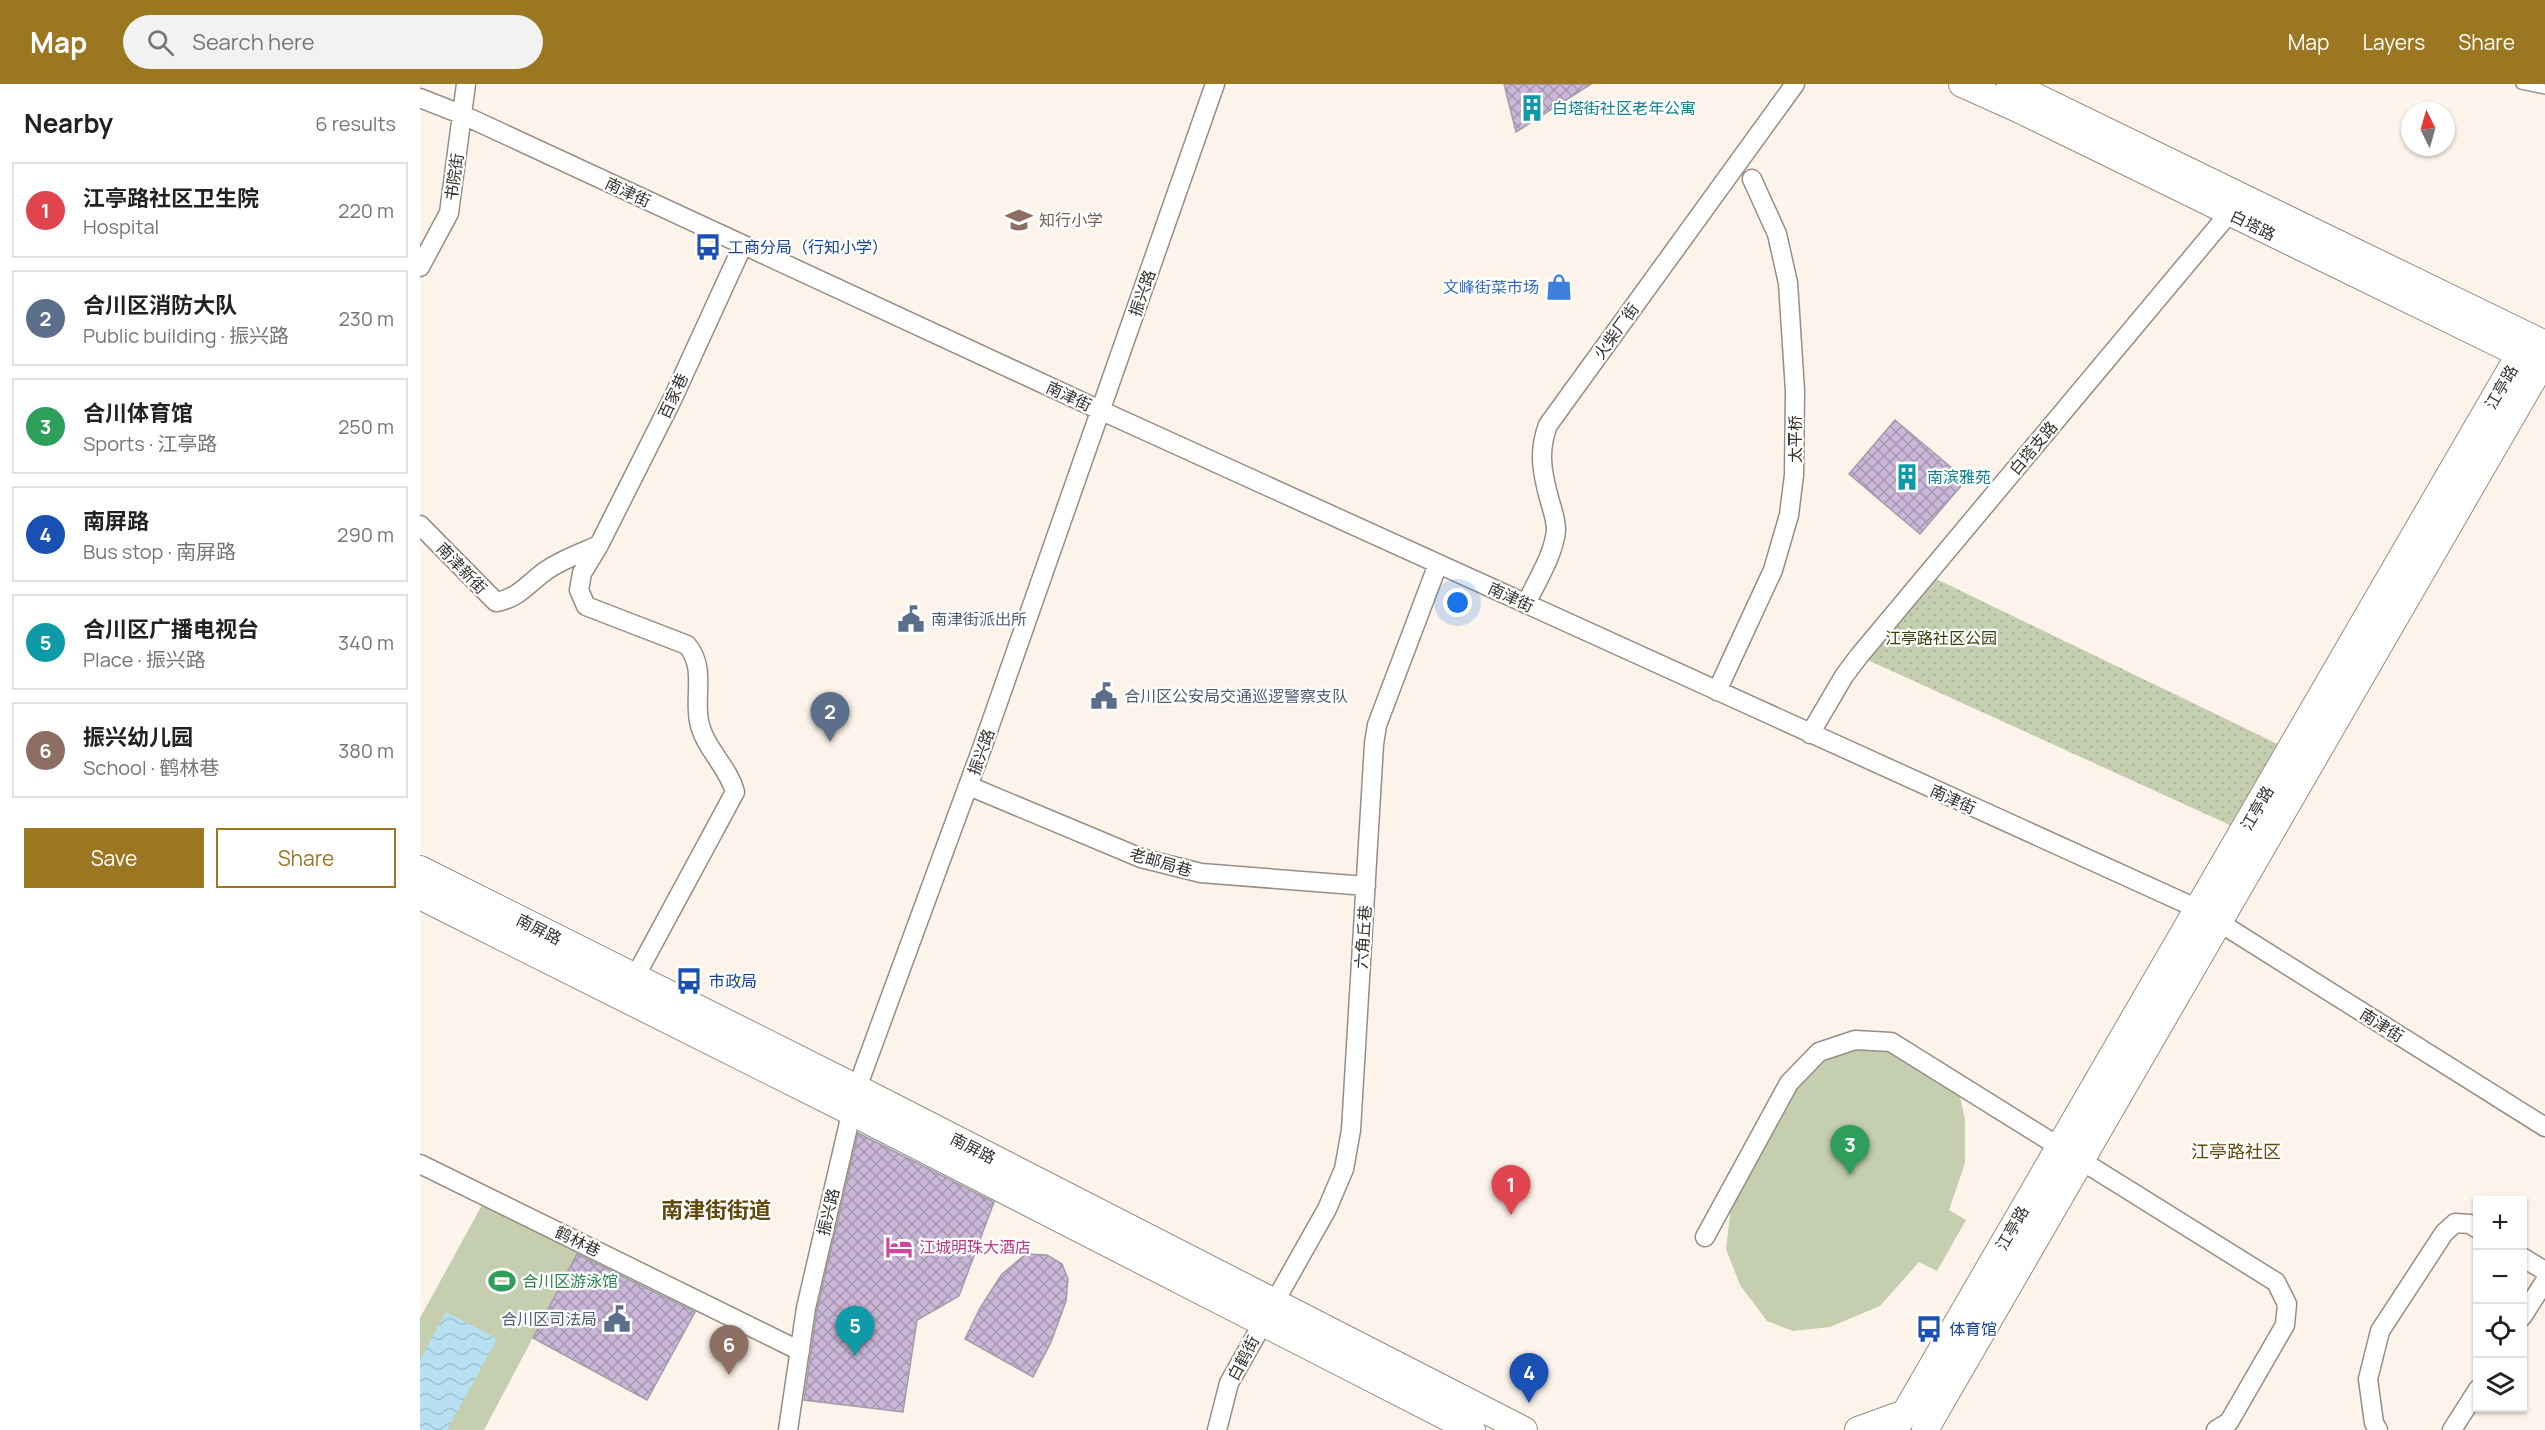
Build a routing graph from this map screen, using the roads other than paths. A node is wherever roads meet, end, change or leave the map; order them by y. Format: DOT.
graph roads {
  1 [pos="466,84"];
  2 [pos="1215,84"];
  3 [pos="1795,84"];
  4 [pos="1962,84"];
  5 [pos="2010,84"];
  6 [pos="2521,84"];
  7 [pos="2545,89"];
  8 [pos="420,98"];
  9 [pos="463,116"];
  10 [pos="1752,179"];
  11 [pos="2236,205"];
  12 [pos="743,245"];
  13 [pos="420,267"];
  14 [pos="2539,351"];
  15 [pos="1102,411"];
  16 [pos="420,525"];
  17 [pos="599,545"];
  18 [pos="1438,564"];
  19 [pos="1526,604"];
  20 [pos="1717,692"];
  21 [pos="1810,734"];
  22 [pos="969,786"];
  23 [pos="420,869"];
  24 [pos="1366,886"];
  25 [pos="420,896"];
  26 [pos="2198,909"];
  27 [pos="2220,922"];
  28 [pos="635,977"];
  29 [pos="854,1100"];
  30 [pos="2545,1127"];
  31 [pos="2059,1148"];
  32 [pos="2081,1162"];
  33 [pos="420,1164"];
  34 [pos="2473,1226"];
  35 [pos="1705,1237"];
  36 [pos="2527,1260"];
  37 [pos="2545,1271"];
  38 [pos="2545,1281"];
  39 [pos="2527,1310"];
  40 [pos="1268,1313"];
  41 [pos="800,1351"];
  42 [pos="2473,1397"];
  43 [pos="1900,1421"];
  44 [pos="1928,1428"];
  45 [pos="788,1430"];
  46 [pos="1217,1430"];
  47 [pos="1472,1430"];
  48 [pos="1524,1430"];
  49 [pos="1858,1430"];
  50 [pos="2216,1430"];
  51 [pos="2378,1430"];
  52 [pos="2452,1430"];
  1 -- 9 [label="street, 书院街"];
  2 -- 15 [label="street, 振兴路"];
  3 -- 19 [label="street, 火柴厂街"];
  4 -- 11 [label="street, 白塔路"];
  5 -- 11 [label="street, 白塔路"];
  6 -- 7 [label="lane"];
  8 -- 9 [label="street, 南津街"];
  9 -- 12 [label="street, 南津街"];
  9 -- 13 [label="street, 书院街"];
  10 -- 20 [label="street, 太平桥"];
  11 -- 14 [label="street, 白塔路"];
  11 -- 21 [label="street, 白塔支路"];
  12 -- 15 [label="street, 南津街"];
  12 -- 17 [label="street, 百家巷"];
  14 -- 26 [label="street, 江亭路"];
  14 -- 27 [label="street, 江亭路"];
  15 -- 18 [label="street, 南津街"];
  15 -- 22 [label="street, 振兴路"];
  16 -- 17 [label="street, 南津新街"];
  17 -- 28 [label="street, 百家巷"];
  18 -- 19 [label="street, 南津街"];
  18 -- 24 [label="street, 六角丘巷"];
  19 -- 20 [label="street, 南津街"];
  20 -- 21 [label="street, 南津街"];
  21 -- 26 [label="street, 南津街"];
  22 -- 24 [label="street, 老邮局巷"];
  22 -- 29 [label="street, 振兴路"];
  23 -- 28 [label="street, 南屏路"];
  24 -- 40 [label="street, 六角丘巷"];
  25 -- 29 [label="street, 南屏路"];
  26 -- 27 [label="street, 南津街"];
  26 -- 31 [label="street, 江亭路"];
  27 -- 30 [label="street, 南津街"];
  27 -- 32 [label="street, 江亭路"];
  28 -- 29 [label="street, 南屏路"];
  29 -- 40 [label="street, 南屏路"];
  29 -- 41 [label="street, 振兴路"];
  31 -- 32 [label="street"];
  31 -- 35 [label="street"];
  31 -- 43 [label="street, 江亭路"];
  32 -- 44 [label="street, 江亭路"];
  32 -- 50 [label="street"];
  33 -- 41 [label="street, 鹤林巷"];
  34 -- 51 [label="street"];
  36 -- 37 [label="street"];
  38 -- 39 [label="street"];
  40 -- 46 [label="street, 白鹤街"];
  40 -- 47 [label="street, 南屏路"];
  40 -- 48 [label="street, 南屏路"];
  41 -- 45 [label="street, 振兴路"];
  42 -- 52 [label="street"];
  43 -- 49 [label="street"];
}
